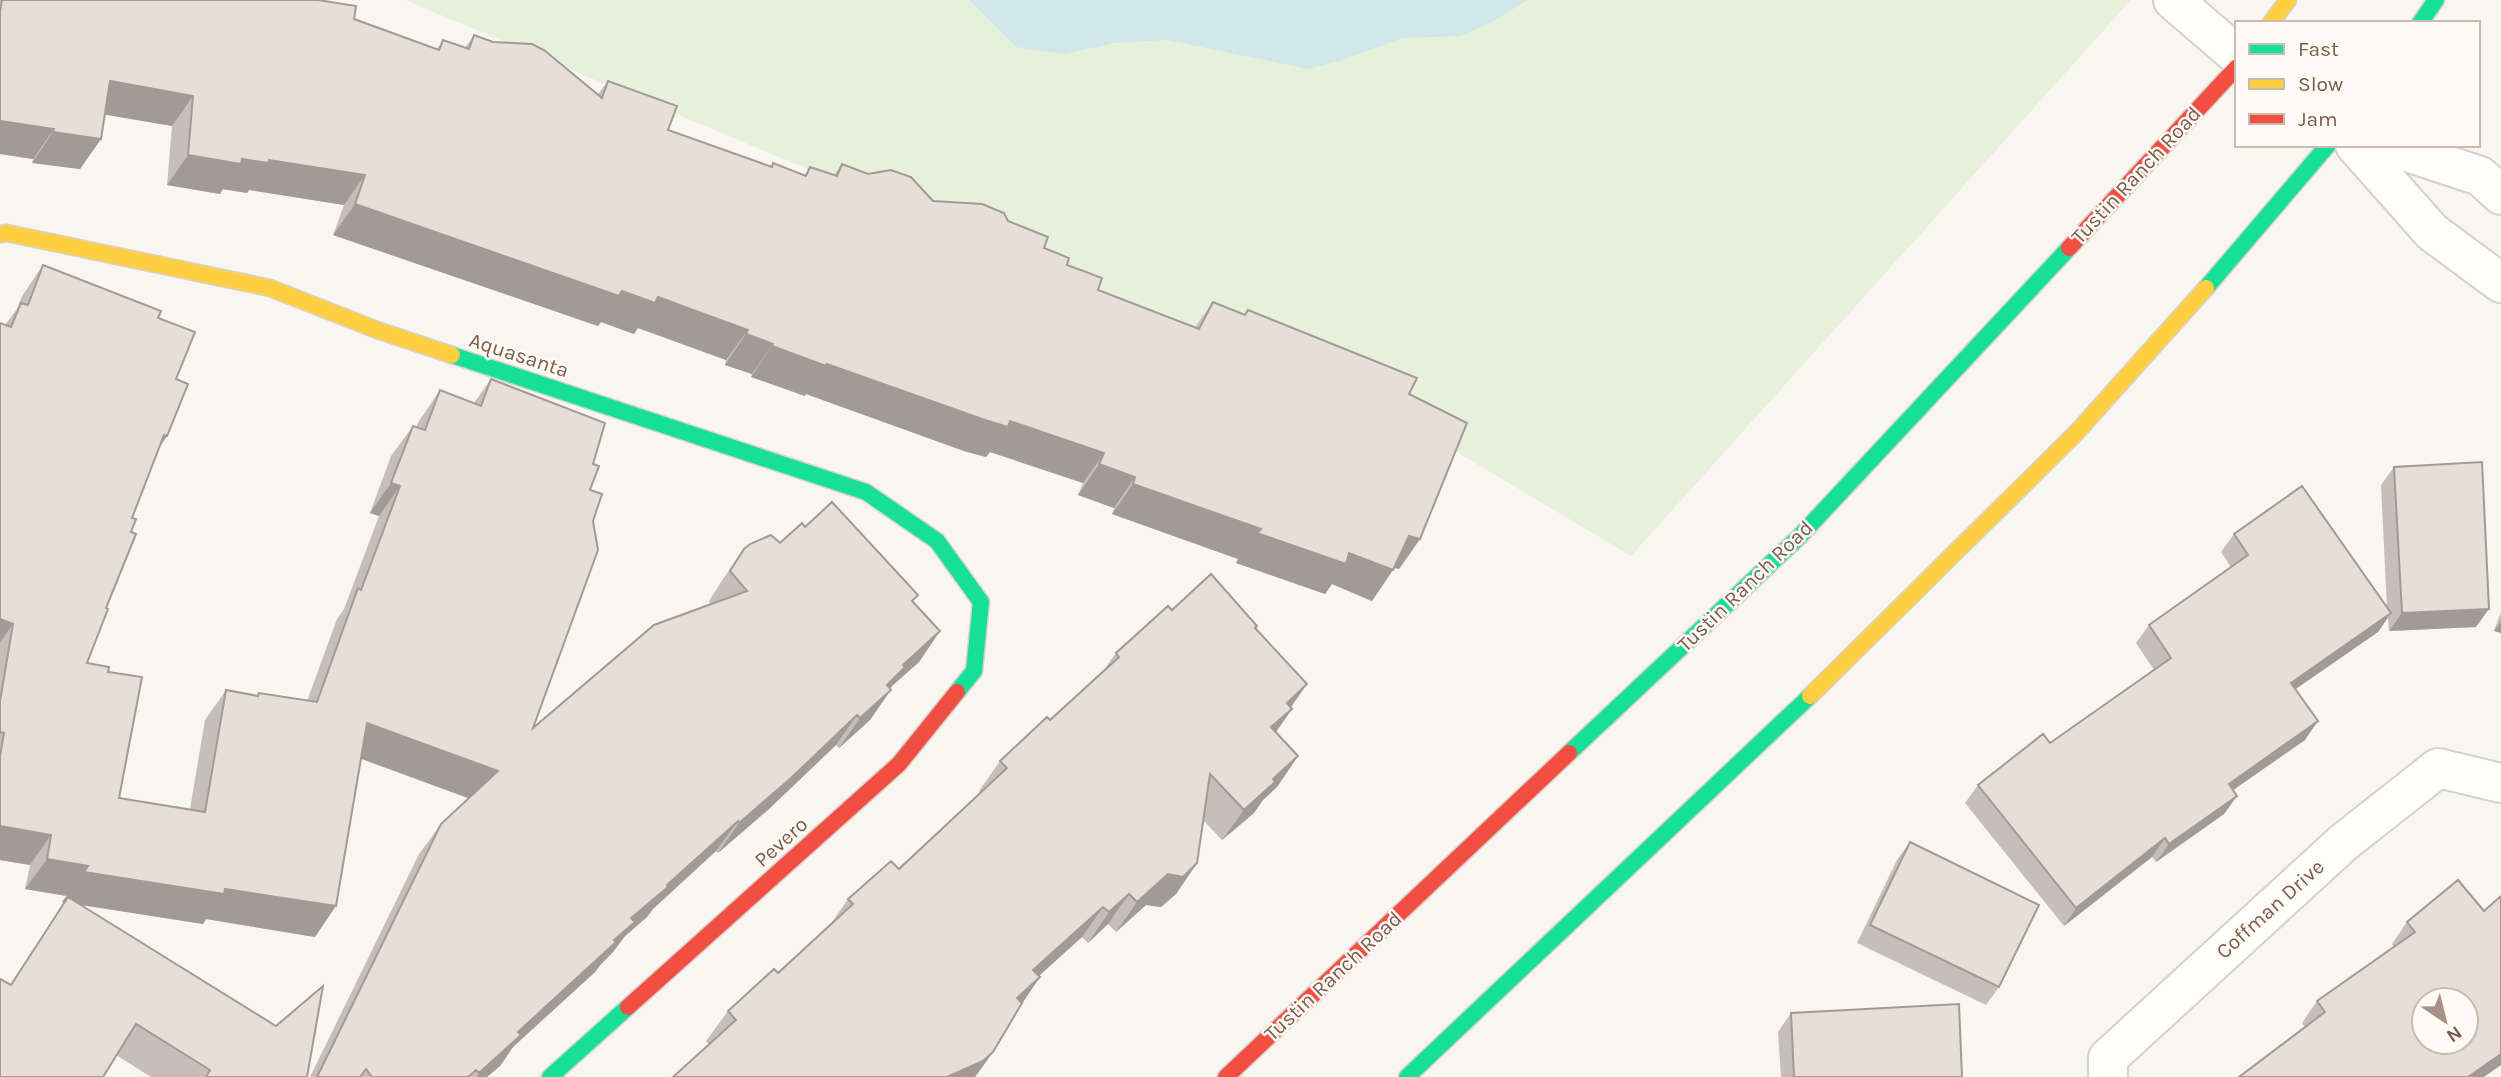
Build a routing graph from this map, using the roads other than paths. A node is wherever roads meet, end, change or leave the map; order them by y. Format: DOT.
graph roads {
  1 [pos="2173,0"];
  2 [pos="2288,0"];
  3 [pos="2436,0"];
  4 [pos="2272,21"];
  5 [pos="2421,21"];
  6 [pos="2235,53"];
  7 [pos="2235,69"];
  8 [pos="2326,147"];
  9 [pos="2356,147"];
  10 [pos="2392,147"];
  11 [pos="2501,195"];
  12 [pos="0,234"];
  13 [pos="2501,283"];
  14 [pos="981,602"];
  15 [pos="2501,783"];
  16 [pos="2108,1068"];
  17 [pos="550,1077"];
  18 [pos="1226,1077"];
  19 [pos="1407,1077"];
  1 -- 6 [label="street"];
  2 -- 4 [label="main road"];
  3 -- 5 [label="main road"];
  7 -- 18 [label="main road, Tustin Ranch Road"];
  8 -- 19 [label="main road"];
  9 -- 13 [label="street"];
  10 -- 11 [label="street"];
  12 -- 14 [label="main road, Aquasanta"];
  14 -- 17 [label="main road, Pevero"];
  15 -- 16 [label="street, Coffman Drive"];
}
